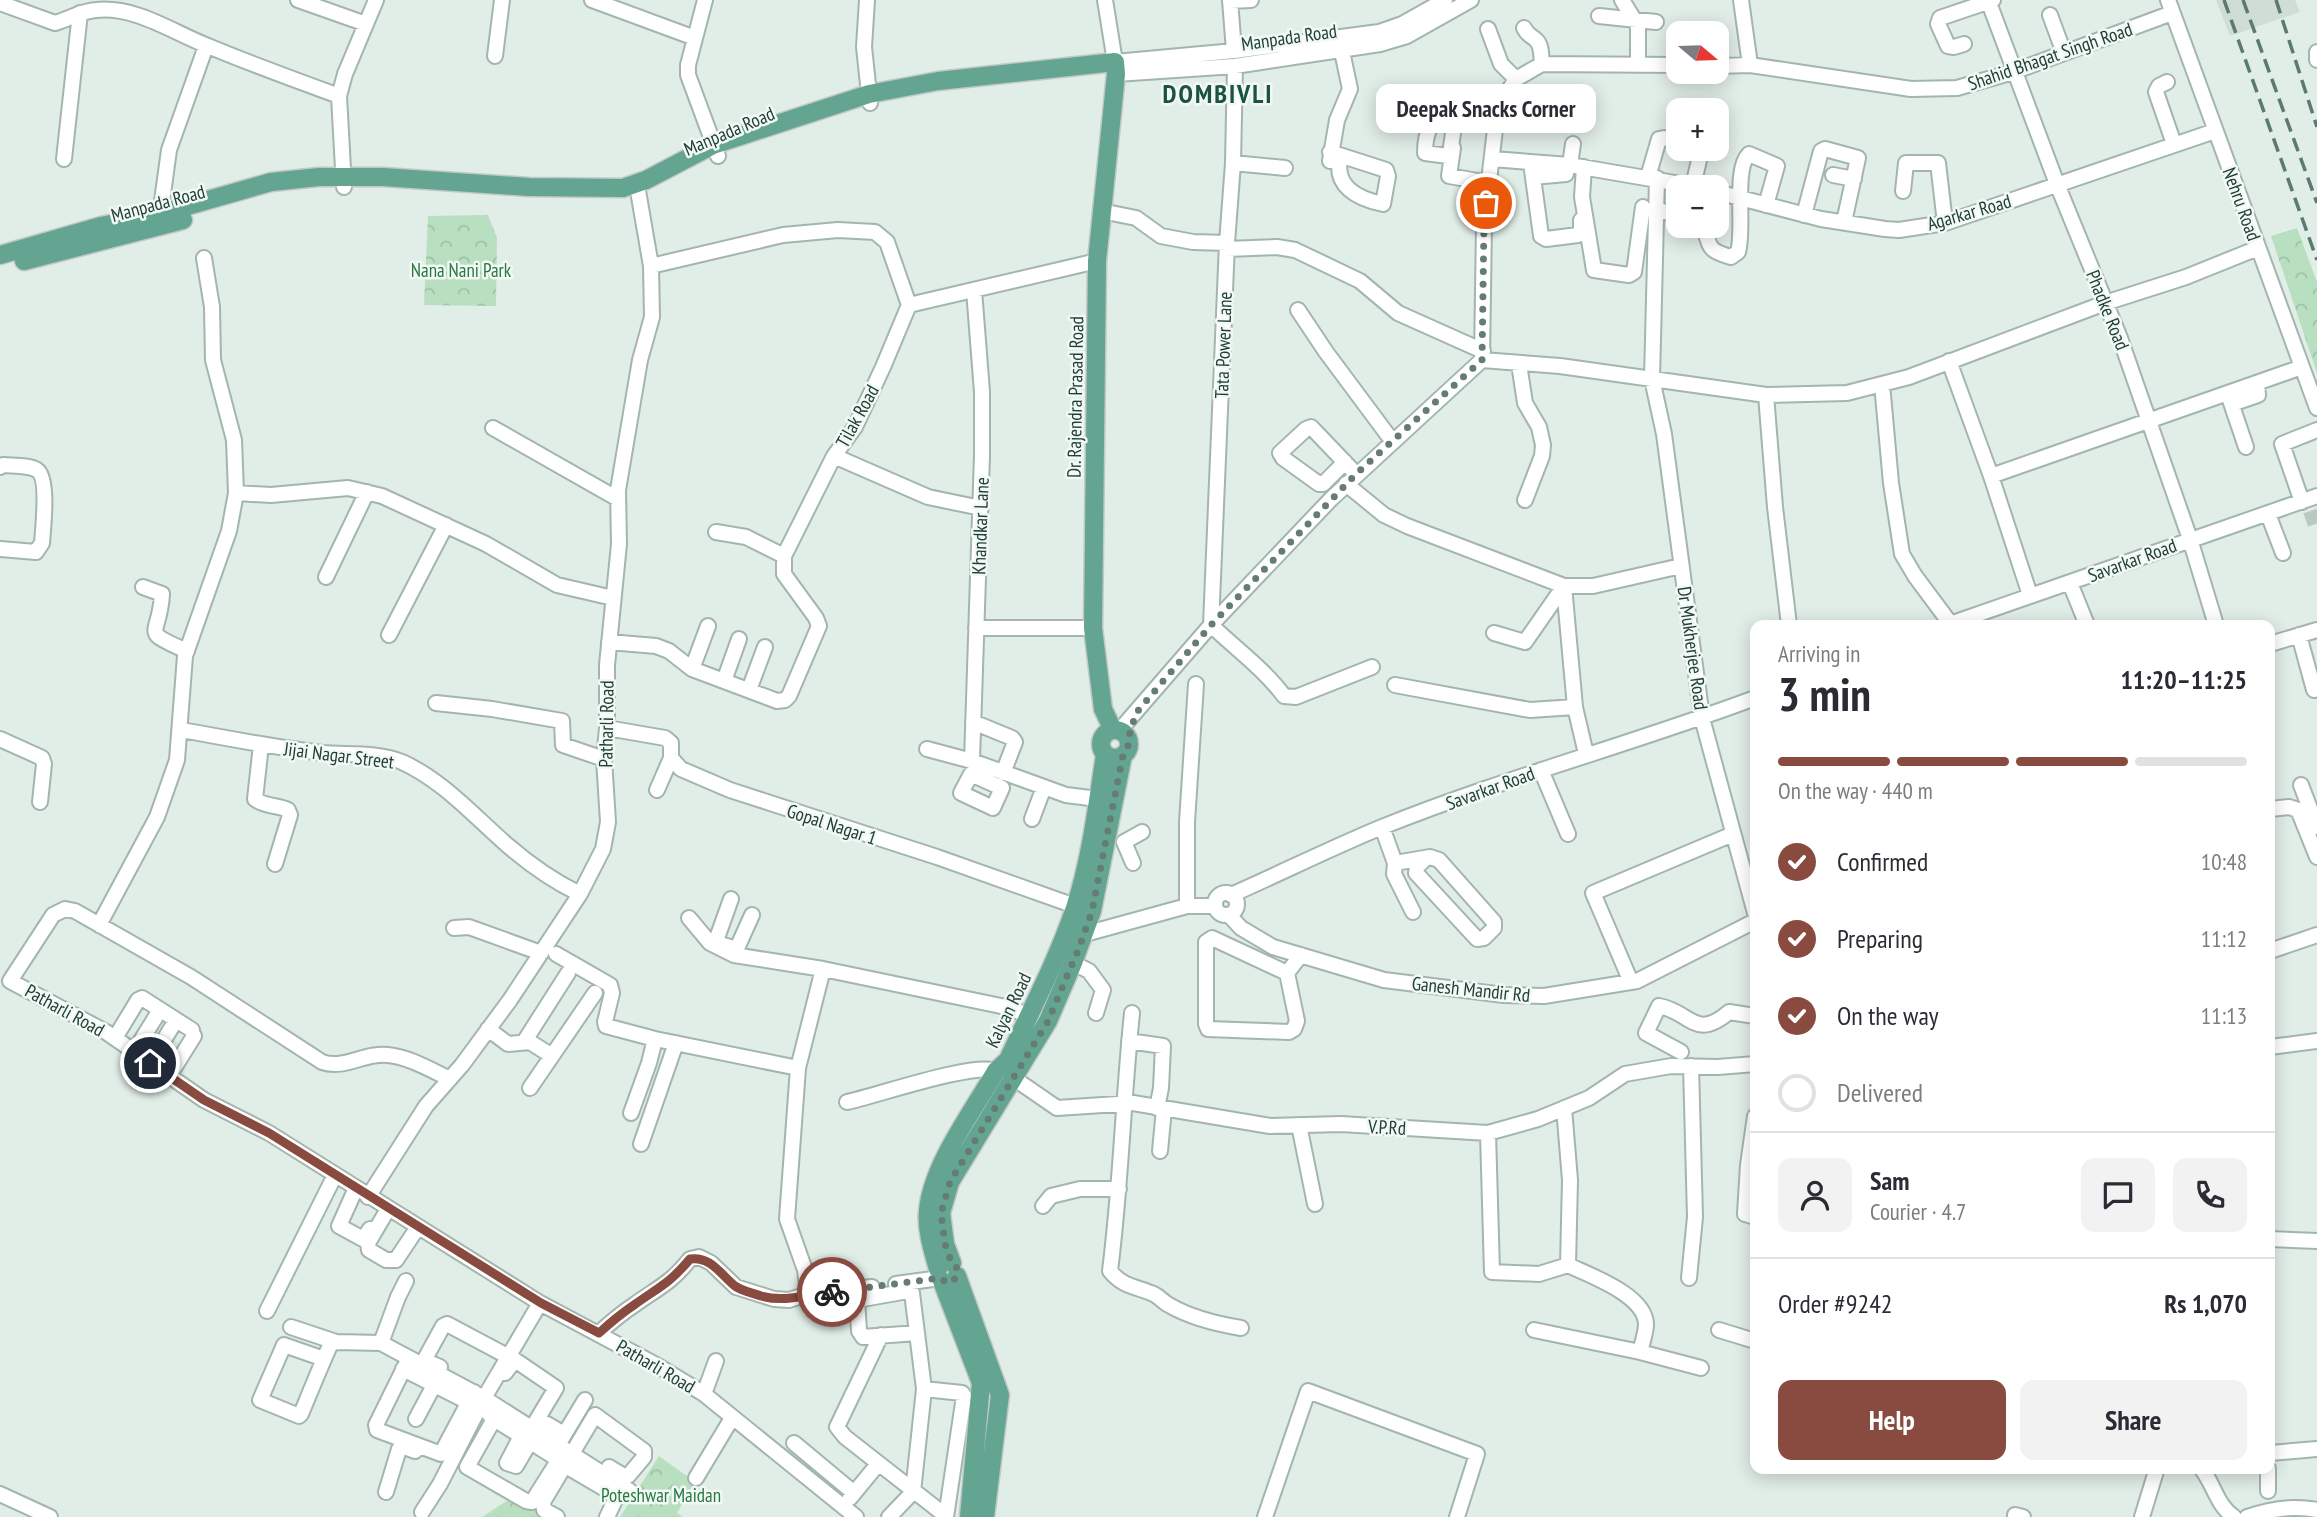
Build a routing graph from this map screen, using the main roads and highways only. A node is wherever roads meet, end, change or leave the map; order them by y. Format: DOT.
graph roads {
  1 [pos="1115,68"];
  2 [pos="59,245"];
  3 [pos="0,255"];
  4 [pos="0,267"];
  5 [pos="1115,742"];
  6 [pos="946,1273"];
  7 [pos="970,1517"];
  8 [pos="985,1517"];
  1 -- 2 [label="main road, Manpada Road"];
  1 -- 5 [label="main road, Dr. Rajendra Prasad Road"];
  2 -- 3 [label="main road, Manpada Road"];
  2 -- 4 [label="main road, Manpada Road"];
  5 -- 6 [label="main road, Kalyan Road"];
  5 -- 6 [label="main road, Kalyan Road"];
  6 -- 7 [label="main road, Kalyan Road"];
  6 -- 8 [label="main road, Kalyan Road"];
}
